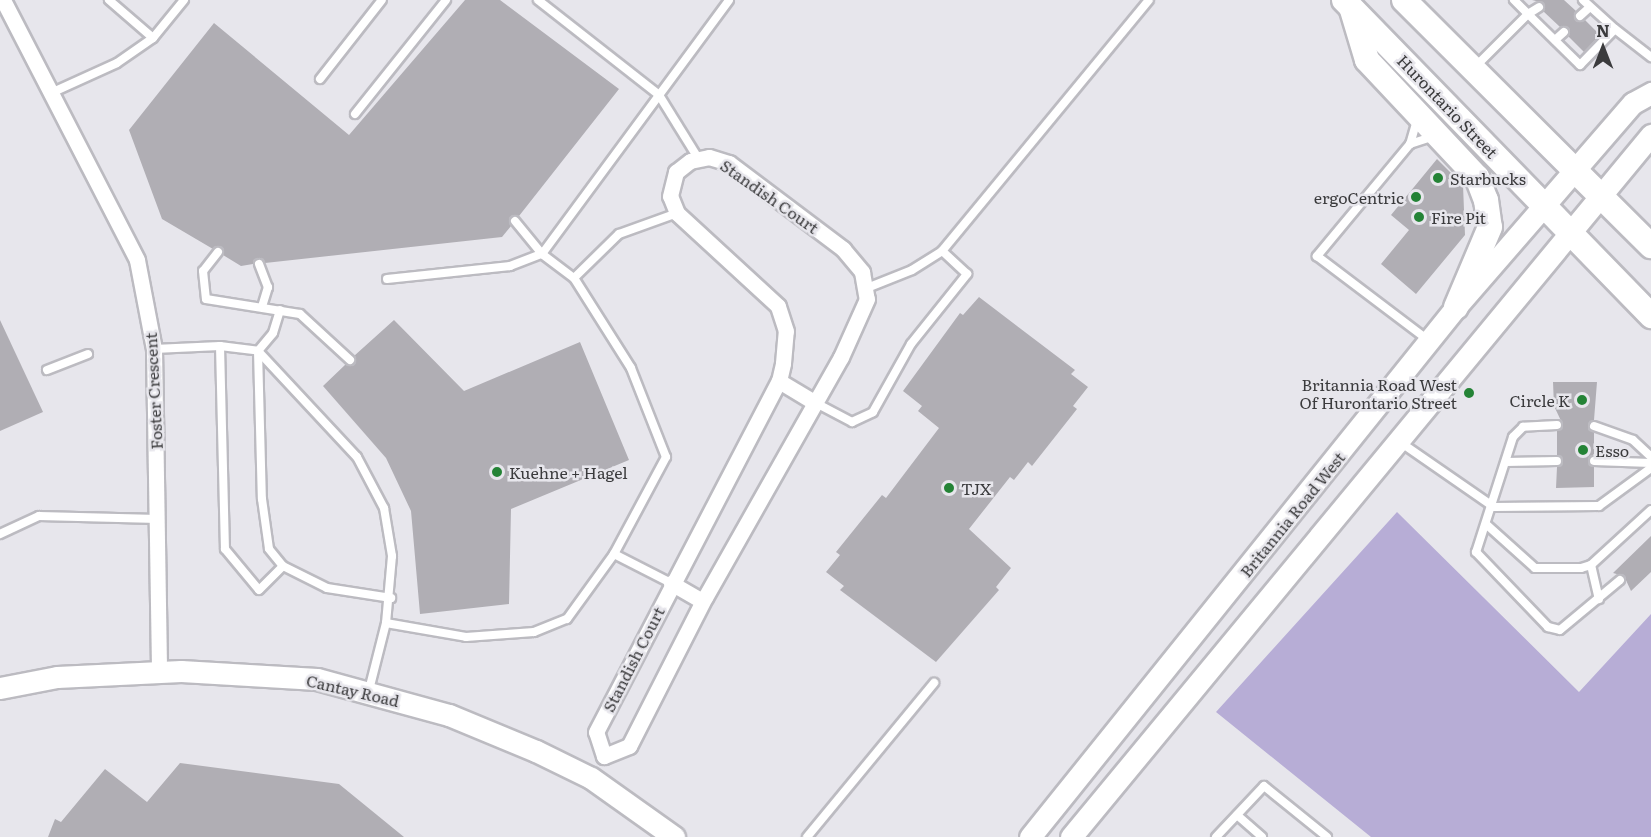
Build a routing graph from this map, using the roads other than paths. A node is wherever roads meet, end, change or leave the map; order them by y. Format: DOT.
graph roads {
  1 [pos="3,0"];
  2 [pos="110,0"];
  3 [pos="184,0"];
  4 [pos="382,0"];
  5 [pos="446,0"];
  6 [pos="538,0"];
  7 [pos="729,0"];
  8 [pos="1149,0"];
  9 [pos="1404,0"];
  10 [pos="1514,0"];
  11 [pos="1583,0"];
  12 [pos="1348,4"];
  13 [pos="1539,7"];
  14 [pos="1590,7"];
  15 [pos="1528,14"];
  16 [pos="1580,16"];
  17 [pos="1615,29"];
  18 [pos="1564,32"];
  19 [pos="153,38"];
  20 [pos="1555,40"];
  21 [pos="1651,57"];
  22 [pos="1471,71"];
  23 [pos="320,79"];
  24 [pos="1651,93"];
  25 [pos="50,94"];
  26 [pos="659,95"];
  27 [pos="355,114"];
  28 [pos="1419,116"];
  29 [pos="1438,135"];
  30 [pos="1651,135"];
  31 [pos="1410,144"];
  32 [pos="698,158"];
  33 [pos="1575,174"];
  34 [pos="1552,200"];
  35 [pos="1593,206"];
  36 [pos="677,213"];
  37 [pos="515,221"];
  38 [pos="1571,233"];
  39 [pos="1651,246"];
  40 [pos="942,251"];
  41 [pos="218,252"];
  42 [pos="542,254"];
  43 [pos="259,264"];
  44 [pos="574,278"];
  45 [pos="387,279"];
  46 [pos="867,288"];
  47 [pos="262,308"];
  48 [pos="1456,308"];
  49 [pos="280,310"];
  50 [pos="1651,316"];
  51 [pos="1429,341"];
  52 [pos="220,346"];
  53 [pos="154,349"];
  54 [pos="258,351"];
  55 [pos="88,354"];
  56 [pos="350,360"];
  57 [pos="47,370"];
  58 [pos="779,381"];
  59 [pos="812,401"];
  60 [pos="1557,425"];
  61 [pos="1594,426"];
  62 [pos="1399,441"];
  63 [pos="1651,457"];
  64 [pos="1557,461"];
  65 [pos="1594,461"];
  66 [pos="1506,462"];
  67 [pos="1651,463"];
  68 [pos="1651,468"];
  69 [pos="1494,507"];
  70 [pos="1651,510"];
  71 [pos="158,519"];
  72 [pos="1487,525"];
  73 [pos="0,534"];
  74 [pos="614,554"];
  75 [pos="1591,565"];
  76 [pos="283,566"];
  77 [pos="1620,580"];
  78 [pos="671,583"];
  79 [pos="391,598"];
  80 [pos="1599,598"];
  81 [pos="702,601"];
  82 [pos="386,623"];
  83 [pos="159,672"];
  84 [pos="934,682"];
  85 [pos="0,688"];
  86 [pos="369,690"];
  87 [pos="604,756"];
  88 [pos="591,778"];
  89 [pos="1237,815"];
  90 [pos="674,837"];
  91 [pos="807,837"];
  92 [pos="1030,837"];
  93 [pos="1071,837"];
  94 [pos="1216,837"];
  95 [pos="1262,837"];
  96 [pos="1327,837"];
  1 -- 25 [label="street, Foster Crescent"];
  2 -- 19 [label="lane"];
  3 -- 19 [label="lane"];
  4 -- 23 [label="lane"];
  5 -- 27 [label="lane"];
  6 -- 26 [label="lane"];
  7 -- 26 [label="lane"];
  8 -- 40 [label="lane"];
  9 -- 22 [label="main road"];
  10 -- 15 [label="lane"];
  11 -- 14 [label="lane"];
  12 -- 28 [label="main road"];
  12 -- 34 [label="main road, Hurontario Street"];
  13 -- 15 [label="lane"];
  14 -- 16 [label="lane"];
  14 -- 17 [label="lane"];
  15 -- 20 [label="lane"];
  15 -- 22 [label="lane"];
  17 -- 20 [label="lane"];
  17 -- 21 [label="lane"];
  18 -- 20 [label="lane"];
  19 -- 25 [label="lane"];
  22 -- 33 [label="main road"];
  24 -- 33 [label="main road, Britannia Road West"];
  25 -- 53 [label="street, Foster Crescent"];
  26 -- 32 [label="lane"];
  26 -- 42 [label="lane"];
  28 -- 29 [label="main road"];
  28 -- 31 [label="lane"];
  29 -- 31 [label="lane"];
  29 -- 48 [label="main road"];
  30 -- 35 [label="main road"];
  31 -- 51 [label="lane"];
  32 -- 36 [label="street, Standish Court"];
  32 -- 46 [label="street, Standish Court"];
  33 -- 34 [label="main road, Britannia Road West"];
  33 -- 35 [label="main road"];
  34 -- 38 [label="main road, Hurontario Street"];
  34 -- 48 [label="main road, Britannia Road West"];
  35 -- 38 [label="main road"];
  35 -- 39 [label="main road"];
  36 -- 44 [label="lane"];
  36 -- 58 [label="street, Standish Court"];
  37 -- 42 [label="lane"];
  38 -- 50 [label="main road, Hurontario Street"];
  38 -- 62 [label="main road"];
  40 -- 46 [label="lane"];
  40 -- 59 [label="lane"];
  41 -- 47 [label="lane"];
  42 -- 44 [label="lane"];
  42 -- 45 [label="lane"];
  43 -- 47 [label="lane"];
  44 -- 74 [label="lane"];
  46 -- 59 [label="street"];
  47 -- 49 [label="lane"];
  48 -- 51 [label="main road, Britannia Road West"];
  49 -- 54 [label="lane"];
  49 -- 56 [label="lane"];
  51 -- 92 [label="main road, Britannia Road West"];
  52 -- 53 [label="lane"];
  52 -- 54 [label="lane"];
  52 -- 76 [label="lane"];
  53 -- 71 [label="street, Foster Crescent"];
  54 -- 76 [label="lane"];
  54 -- 79 [label="lane"];
  55 -- 57 [label="lane"];
  58 -- 59 [label="street"];
  58 -- 78 [label="street, Standish Court"];
  59 -- 81 [label="street"];
  60 -- 66 [label="lane"];
  61 -- 63 [label="lane"];
  62 -- 69 [label="lane"];
  62 -- 93 [label="main road"];
  64 -- 66 [label="lane"];
  65 -- 67 [label="lane"];
  66 -- 69 [label="lane"];
  68 -- 69 [label="lane"];
  69 -- 72 [label="lane"];
  70 -- 75 [label="lane"];
  71 -- 73 [label="lane"];
  71 -- 83 [label="street, Foster Crescent"];
  72 -- 75 [label="lane"];
  72 -- 80 [label="lane"];
  74 -- 78 [label="lane"];
  74 -- 82 [label="lane"];
  75 -- 80 [label="lane"];
  76 -- 79 [label="lane"];
  77 -- 80 [label="lane"];
  78 -- 81 [label="street"];
  78 -- 87 [label="street, Standish Court"];
  79 -- 82 [label="lane"];
  81 -- 87 [label="street"];
  82 -- 86 [label="lane"];
  83 -- 85 [label="main road, Cantay Road"];
  83 -- 86 [label="main road, Cantay Road"];
  84 -- 91 [label="lane"];
  86 -- 88 [label="main road, Cantay Road"];
  87 -- 88 [label="street"];
  88 -- 90 [label="main road, Cantay Road"];
  89 -- 94 [label="lane"];
  89 -- 95 [label="lane"];
  89 -- 96 [label="lane"];
}
